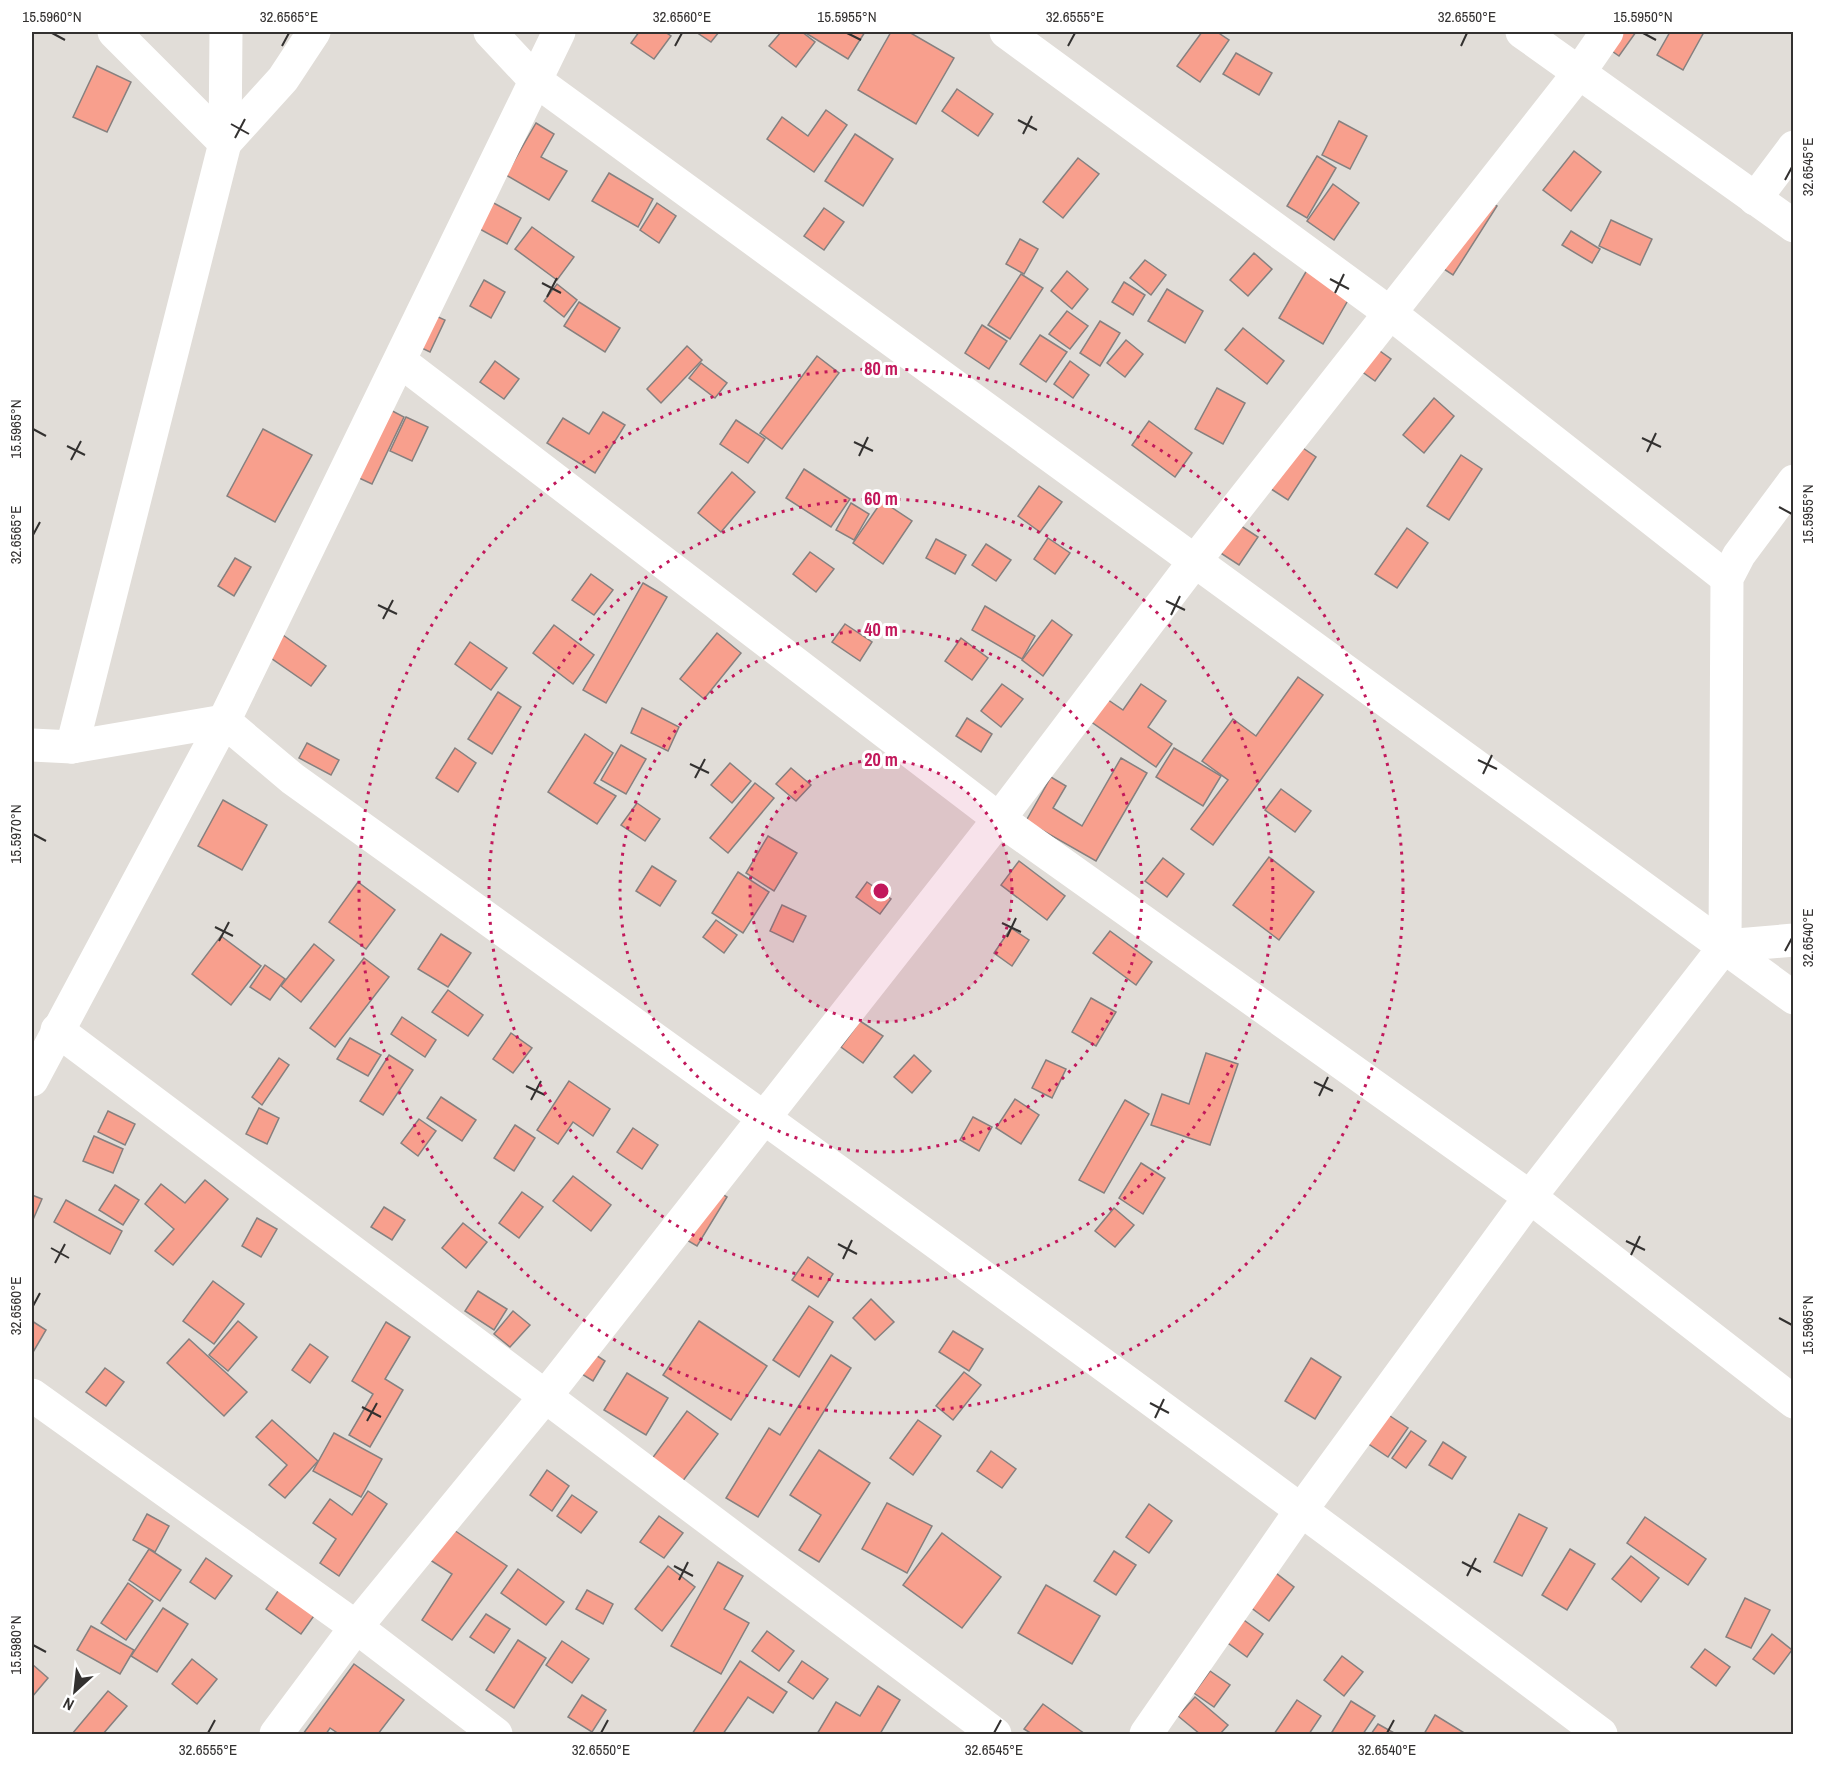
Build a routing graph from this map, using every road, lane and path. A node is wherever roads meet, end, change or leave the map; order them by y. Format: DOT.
graph roads {
  1 [pos="114,32"];
  2 [pos="226,32"];
  3 [pos="314,32"];
  4 [pos="490,32"];
  5 [pos="559,32"];
  6 [pos="1006,32"];
  7 [pos="1522,32"];
  8 [pos="1607,32"];
  9 [pos="1578,74"];
  10 [pos="535,81"];
  11 [pos="225,143"];
  12 [pos="1794,147"];
  13 [pos="1755,199"];
  14 [pos="1794,226"];
  15 [pos="1390,313"];
  16 [pos="400,361"];
  17 [pos="1794,481"];
  18 [pos="1194,562"];
  19 [pos="1727,578"];
  20 [pos="224,721"];
  21 [pos="32,745"];
  22 [pos="72,747"];
  23 [pos="999,819"];
  24 [pos="1794,940"];
  25 [pos="1725,946"];
  26 [pos="1794,998"];
  27 [pos="57,1030"];
  28 [pos="32,1080"];
  29 [pos="764,1116"];
  30 [pos="1530,1197"];
  31 [pos="32,1395"];
  32 [pos="544,1398"];
  33 [pos="1794,1402"];
  34 [pos="1302,1509"];
  35 [pos="357,1627"];
  36 [pos="276,1734"];
  37 [pos="496,1734"];
  38 [pos="995,1734"];
  39 [pos="1146,1734"];
  40 [pos="1601,1734"];
  1 -- 11 [label="street"];
  2 -- 11 [label="street"];
  3 -- 11 [label="street"];
  4 -- 10 [label="street"];
  5 -- 10 [label="street"];
  6 -- 15 [label="street"];
  7 -- 9 [label="street"];
  8 -- 9 [label="street"];
  9 -- 13 [label="street"];
  9 -- 15 [label="street"];
  10 -- 16 [label="street"];
  10 -- 18 [label="street"];
  11 -- 22 [label="street"];
  12 -- 13 [label="street"];
  13 -- 14 [label="street"];
  15 -- 18 [label="street"];
  15 -- 19 [label="street"];
  16 -- 20 [label="street"];
  16 -- 23 [label="street"];
  17 -- 19 [label="street"];
  18 -- 23 [label="street"];
  18 -- 25 [label="street"];
  19 -- 25 [label="street"];
  20 -- 22 [label="street"];
  20 -- 27 [label="street"];
  20 -- 29 [label="street"];
  21 -- 22 [label="street"];
  23 -- 29 [label="street"];
  23 -- 30 [label="street"];
  24 -- 25 [label="street"];
  25 -- 26 [label="street"];
  25 -- 30 [label="street"];
  27 -- 28 [label="street"];
  27 -- 32 [label="street"];
  29 -- 32 [label="street"];
  29 -- 34 [label="street"];
  30 -- 33 [label="street"];
  30 -- 34 [label="street"];
  31 -- 35 [label="street"];
  32 -- 35 [label="street"];
  32 -- 38 [label="street"];
  34 -- 39 [label="street"];
  34 -- 40 [label="street"];
  35 -- 36 [label="street"];
  35 -- 37 [label="street"];
}
